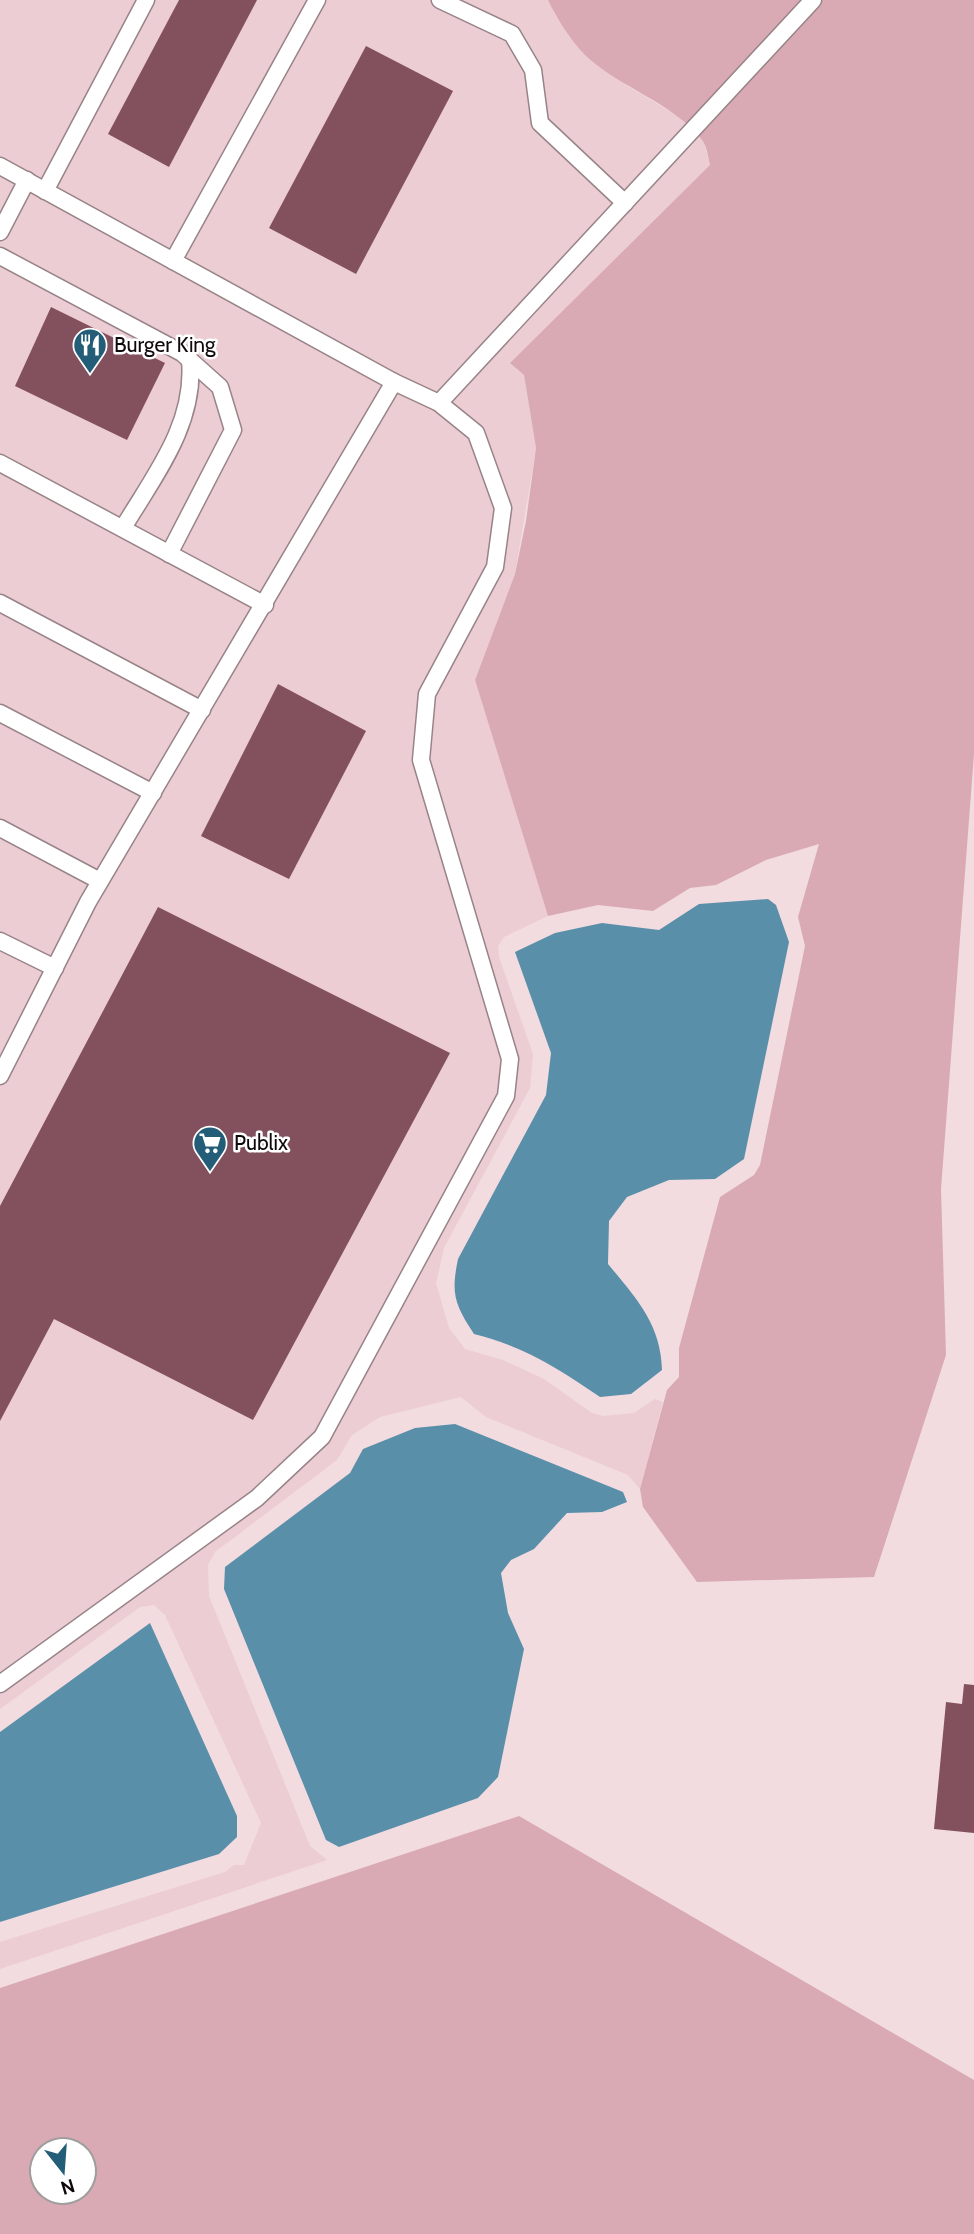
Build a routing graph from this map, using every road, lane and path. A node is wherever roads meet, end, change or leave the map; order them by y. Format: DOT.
graph roads {
  1 [pos="146,0"];
  2 [pos="317,0"];
  3 [pos="440,0"];
  4 [pos="813,0"];
  5 [pos="0,166"];
  6 [pos="27,180"];
  7 [pos="45,191"];
  8 [pos="625,203"];
  9 [pos="0,232"];
  10 [pos="0,256"];
  11 [pos="173,261"];
  12 [pos="190,360"];
  13 [pos="394,382"];
  14 [pos="439,403"];
  15 [pos="0,463"];
  16 [pos="123,528"];
  17 [pos="169,554"];
  18 [pos="0,603"];
  19 [pos="265,605"];
  20 [pos="202,710"];
  21 [pos="0,713"];
  22 [pos="153,793"];
  23 [pos="0,828"];
  24 [pos="100,881"];
  25 [pos="0,941"];
  26 [pos="55,968"];
  27 [pos="4,1057"];
  28 [pos="0,1076"];
  29 [pos="0,1684"];
  1 -- 7 [label="lane"];
  2 -- 11 [label="lane"];
  3 -- 8 [label="lane"];
  4 -- 8 [label="lane"];
  5 -- 6 [label="lane"];
  6 -- 7 [label="lane"];
  6 -- 9 [label="lane"];
  7 -- 11 [label="lane"];
  8 -- 14 [label="lane"];
  10 -- 12 [label="lane"];
  11 -- 13 [label="lane"];
  12 -- 16 [label="lane"];
  12 -- 17 [label="lane"];
  13 -- 14 [label="lane"];
  13 -- 19 [label="lane"];
  14 -- 29 [label="lane"];
  15 -- 16 [label="lane"];
  16 -- 17 [label="lane"];
  17 -- 19 [label="lane"];
  18 -- 20 [label="lane"];
  19 -- 20 [label="lane"];
  20 -- 22 [label="lane"];
  21 -- 22 [label="lane"];
  22 -- 24 [label="lane"];
  23 -- 24 [label="lane"];
  24 -- 26 [label="lane"];
  25 -- 26 [label="lane"];
  26 -- 27 [label="lane"];
  27 -- 28 [label="lane"];
}
